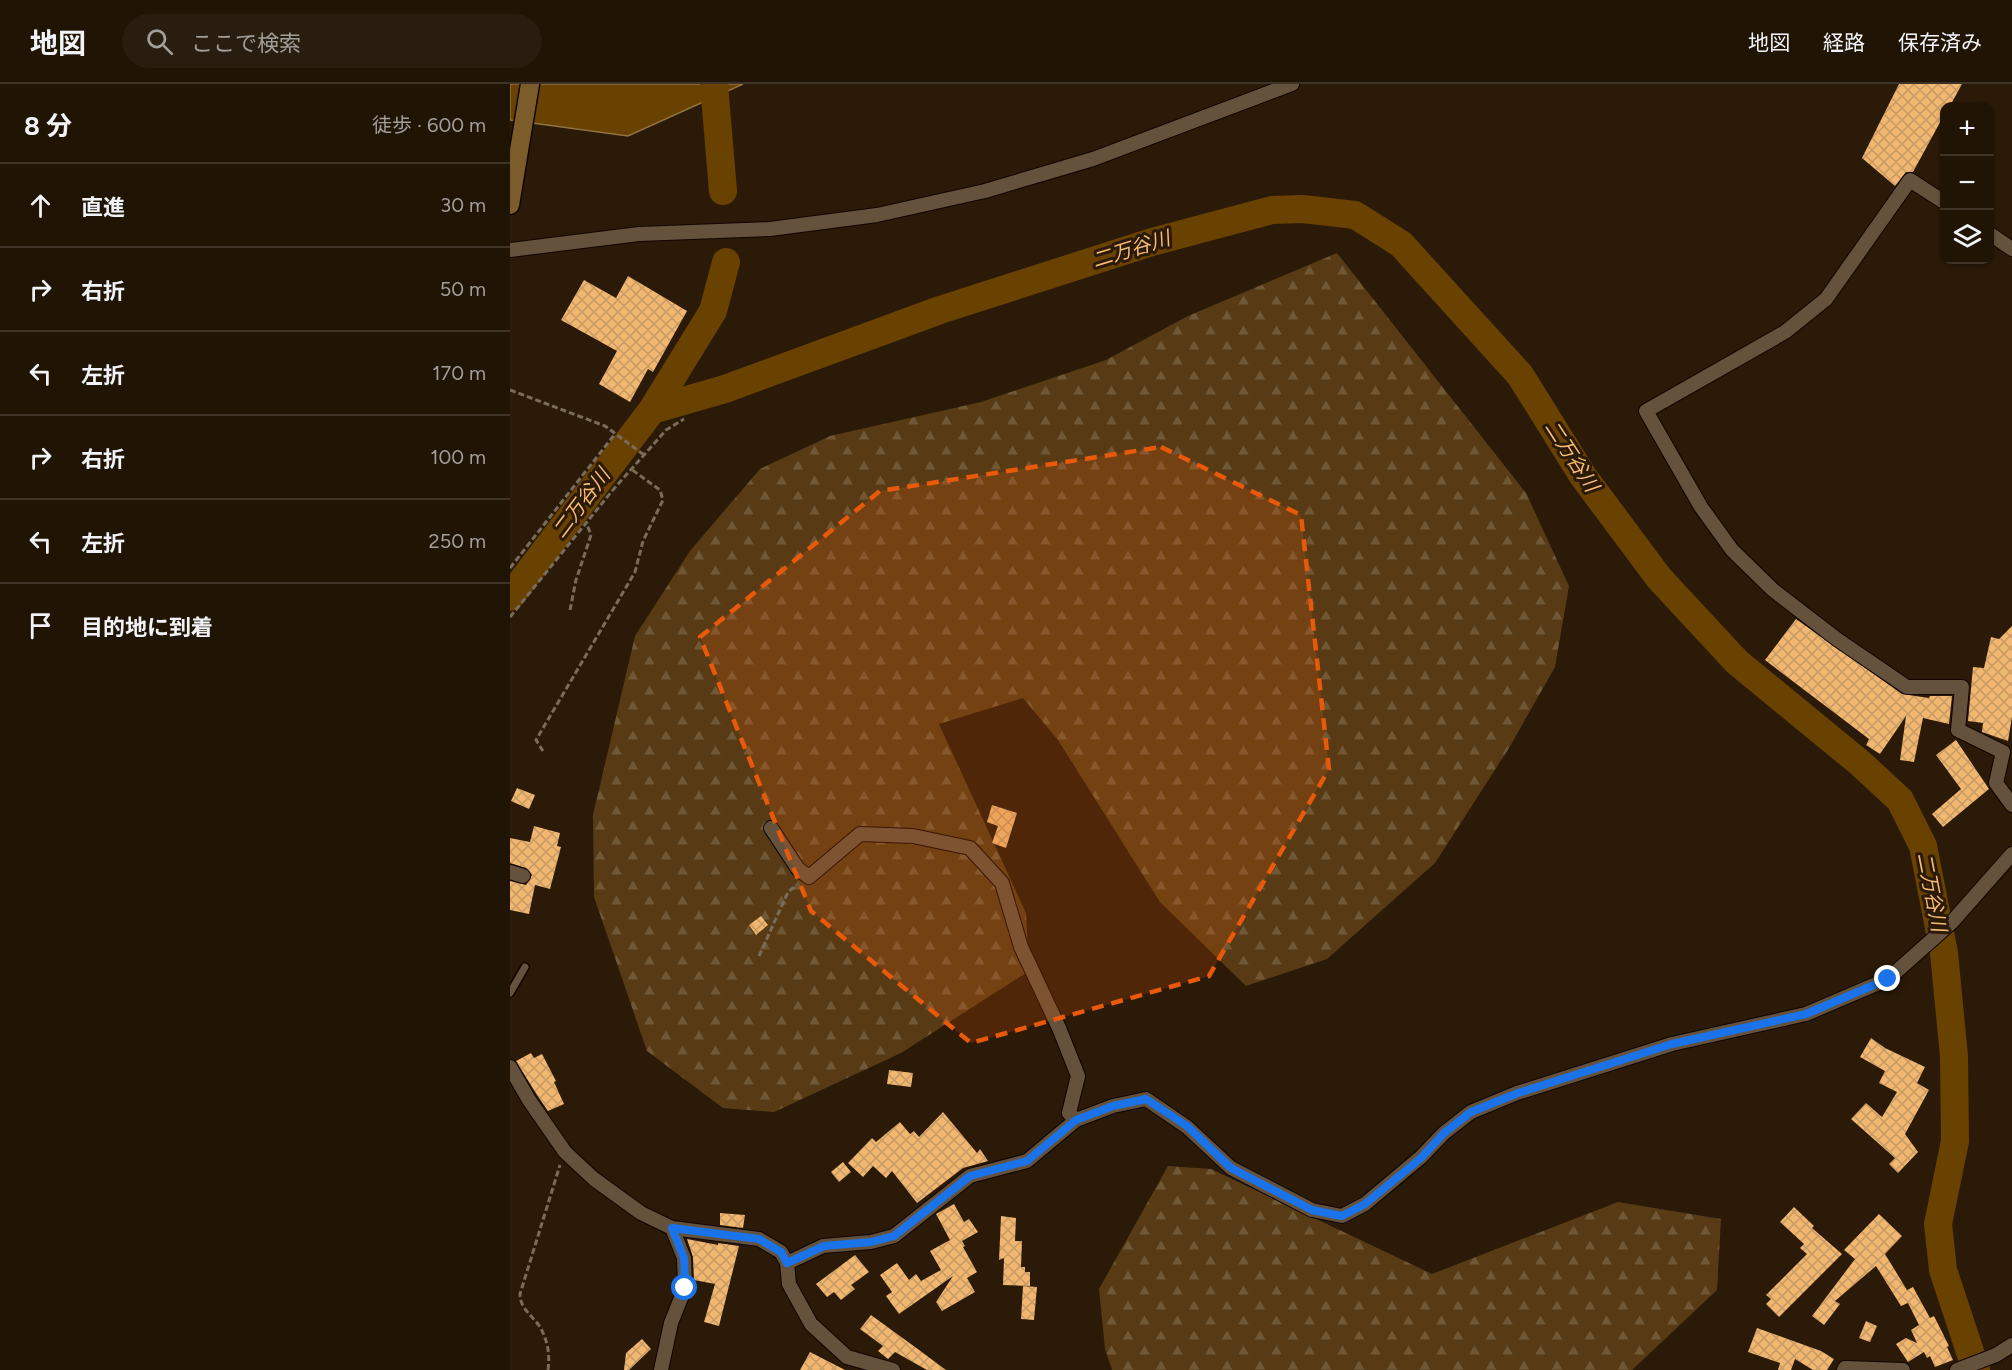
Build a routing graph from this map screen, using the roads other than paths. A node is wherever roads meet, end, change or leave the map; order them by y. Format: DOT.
graph roads {
  1 [pos="530,84"];
  2 [pos="1292,84"];
  3 [pos="1940,199"];
  4 [pos="510,205"];
  5 [pos="1994,237"];
  6 [pos="2012,249"];
  7 [pos="510,250"];
  8 [pos="2012,805"];
  9 [pos="771,828"];
  10 [pos="2010,861"];
  11 [pos="525,966"];
  12 [pos="510,993"];
  13 [pos="510,1067"];
  14 [pos="1076,1120"];
  15 [pos="672,1228"];
  16 [pos="787,1263"];
  17 [pos="2012,1345"];
  18 [pos="661,1370"];
  19 [pos="893,1370"];
  20 [pos="1844,1370"];
  21 [pos="1903,1370"];
  22 [pos="1957,1370"];
  1 -- 4 [label="main road"];
  2 -- 7 [label="street"];
  3 -- 8 [label="street"];
  5 -- 6 [label="street"];
  9 -- 14 [label="street"];
  10 -- 14 [label="street"];
  11 -- 12 [label="lane"];
  13 -- 15 [label="street"];
  14 -- 16 [label="street"];
  15 -- 16 [label="street"];
  15 -- 18 [label="street"];
  16 -- 19 [label="street"];
  17 -- 22 [label="street"];
  20 -- 21 [label="street"];
}
